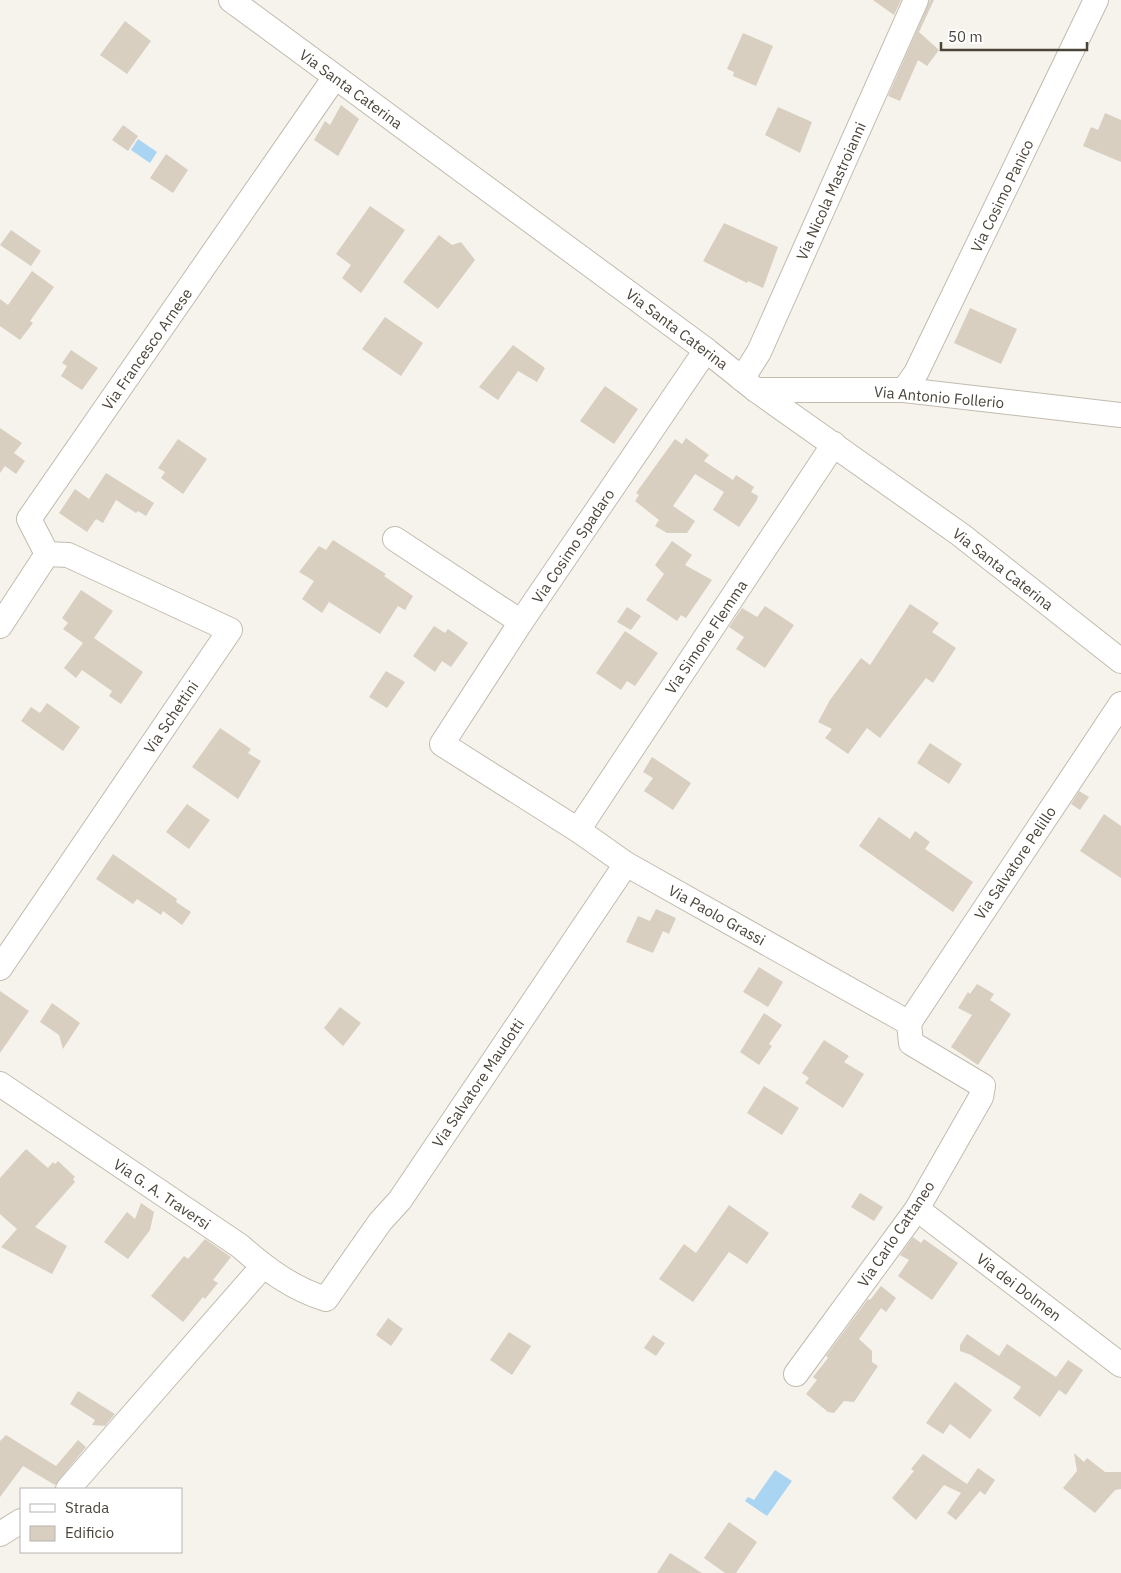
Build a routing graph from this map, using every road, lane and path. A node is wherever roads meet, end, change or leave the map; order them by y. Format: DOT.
graph roads {
  1 [pos="230,0"];
  2 [pos="916,0"];
  3 [pos="1096,0"];
  4 [pos="335,77"];
  5 [pos="706,350"];
  6 [pos="749,385"];
  7 [pos="904,390"];
  8 [pos="1121,415"];
  9 [pos="834,444"];
  10 [pos="396,539"];
  11 [pos="47,554"];
  12 [pos="521,622"];
  13 [pos="0,626"];
  14 [pos="1121,661"];
  15 [pos="1121,704"];
  16 [pos="442,744"];
  17 [pos="578,830"];
  18 [pos="626,864"];
  19 [pos="0,968"];
  20 [pos="909,1023"];
  21 [pos="0,1084"];
  22 [pos="917,1209"];
  23 [pos="263,1266"];
  24 [pos="326,1299"];
  25 [pos="1121,1366"];
  26 [pos="796,1374"];
  27 [pos="69,1488"];
  28 [pos="20,1522"];
  29 [pos="0,1534"];
  1 -- 4 [label="street, Via Santa Caterina"];
  2 -- 6 [label="street, Via Nicola Mastroianni"];
  3 -- 7 [label="street, Via Cosimo Panico"];
  4 -- 5 [label="street, Via Santa Caterina"];
  4 -- 11 [label="street, Via Francesco Arnese"];
  5 -- 6 [label="street, Via Santa Caterina"];
  5 -- 12 [label="street, Via Cosimo Spadaro"];
  6 -- 7 [label="street, Via Antonio Follerio"];
  6 -- 9 [label="street, Via Santa Caterina"];
  7 -- 8 [label="street, Via Antonio Follerio"];
  9 -- 14 [label="street, Via Santa Caterina"];
  9 -- 17 [label="street, Via Simone Flemma"];
  10 -- 12 [label="street"];
  11 -- 13 [label="street"];
  11 -- 19 [label="street, Via Schettini"];
  12 -- 16 [label="street, Via Cosimo Spadaro"];
  15 -- 20 [label="street, Via Salvatore Pelillo"];
  16 -- 17 [label="street, Via Paolo Grassi"];
  17 -- 18 [label="street, Via Paolo Grassi"];
  18 -- 20 [label="street, Via Paolo Grassi"];
  18 -- 24 [label="street, Via Salvatore Maudotti"];
  20 -- 22 [label="street, Via Carlo Cattaneo"];
  21 -- 23 [label="street, Via G. A. Traversi"];
  22 -- 25 [label="street, Via dei Dolmen"];
  22 -- 26 [label="street, Via Carlo Cattaneo"];
  23 -- 24 [label="street, Via G. A. Traversi"];
  23 -- 27 [label="street"];
  28 -- 29 [label="street"];
}
